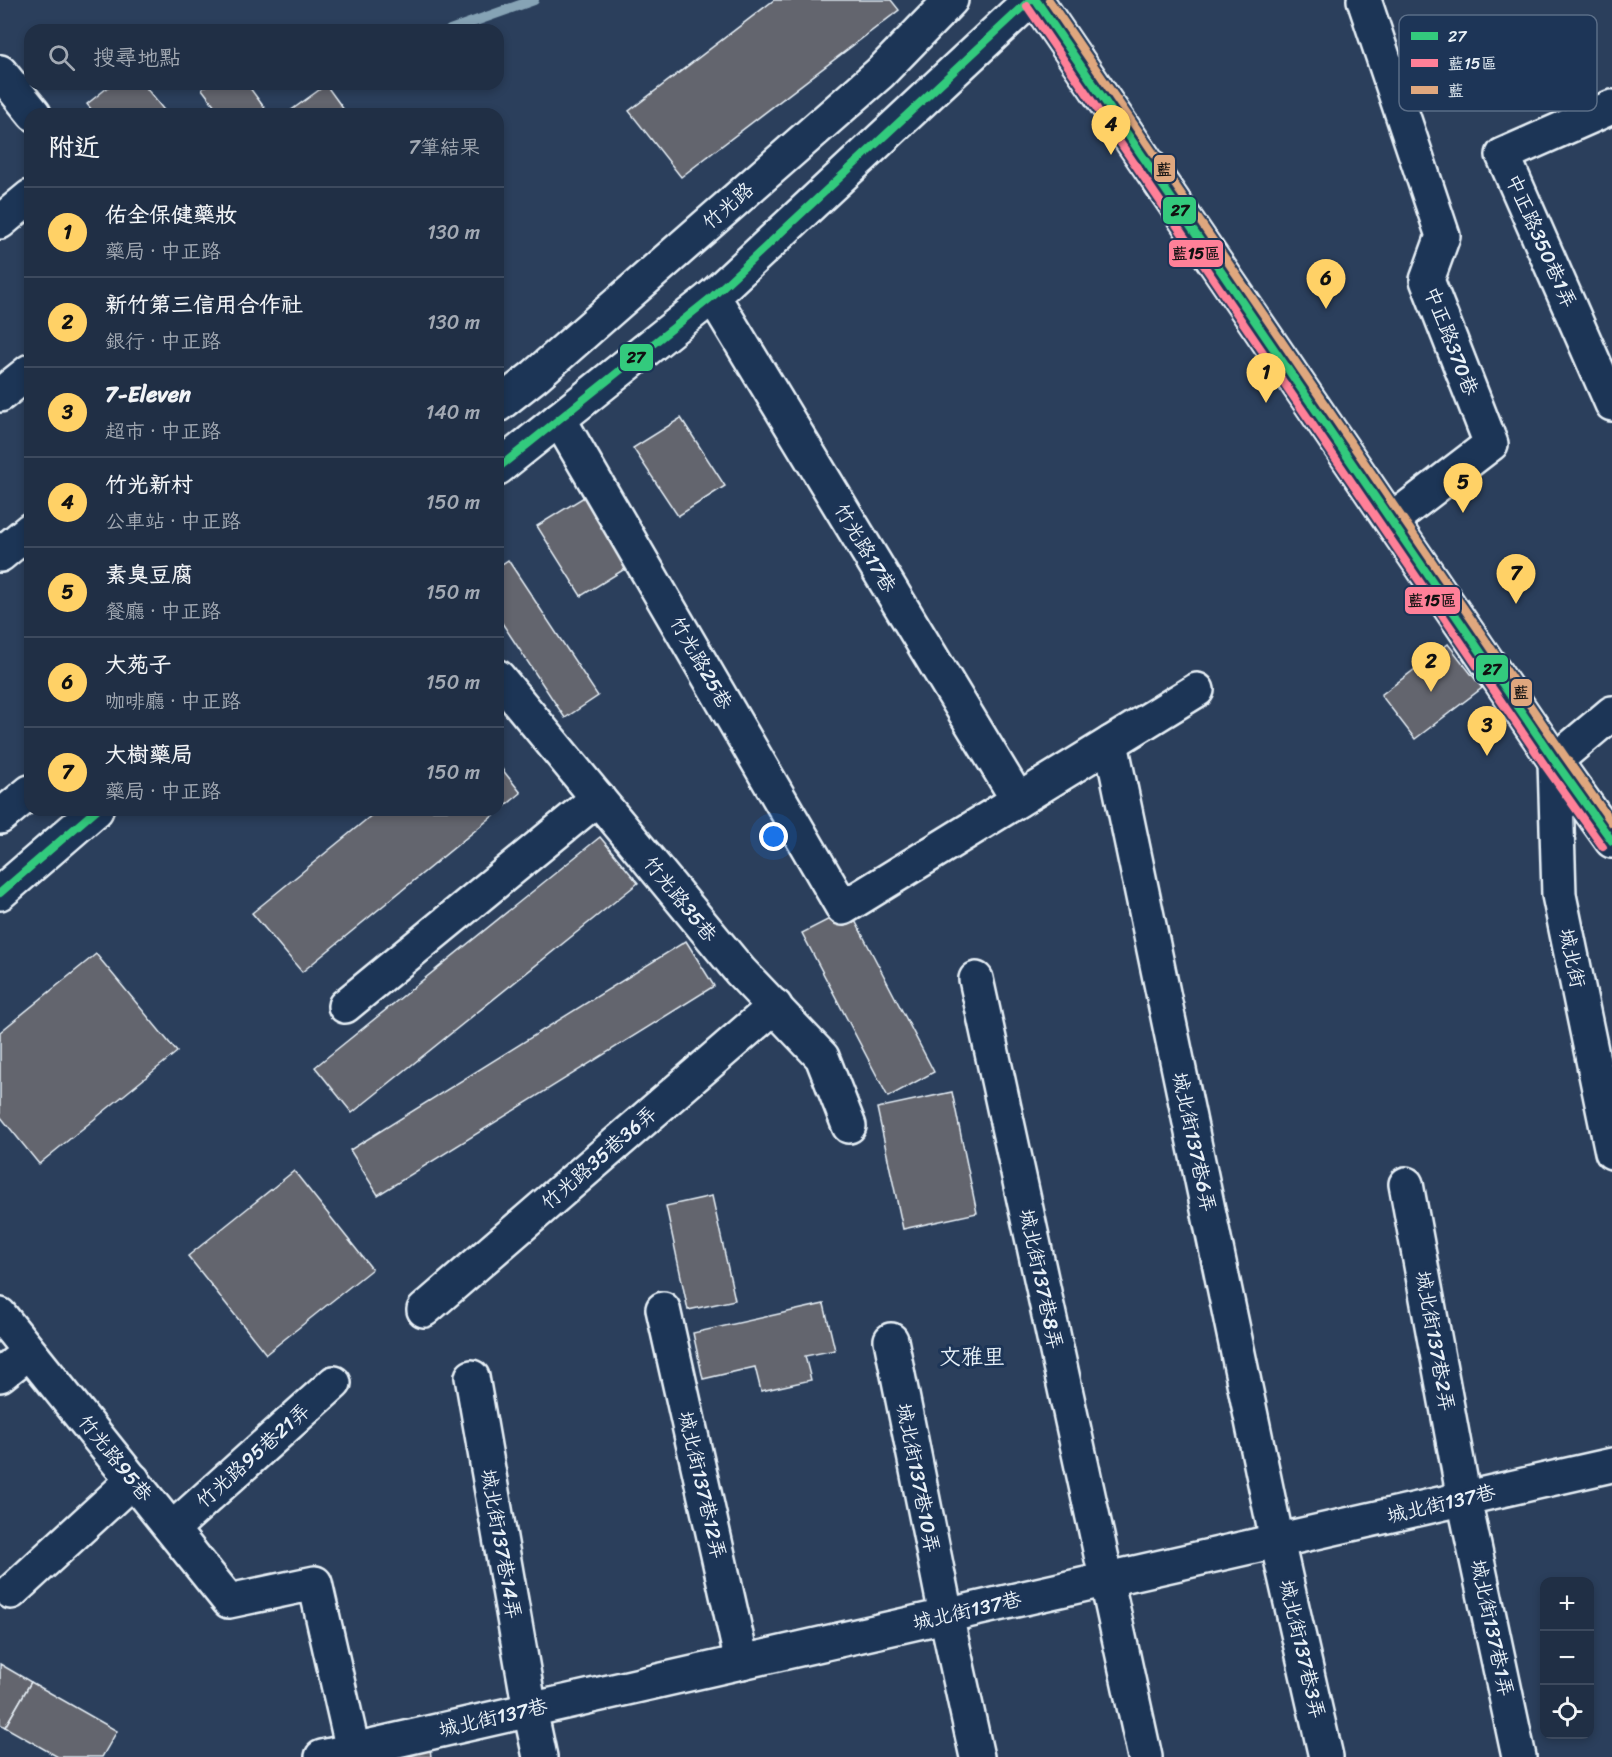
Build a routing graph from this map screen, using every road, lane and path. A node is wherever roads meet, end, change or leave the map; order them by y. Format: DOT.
graph roads {
  1 [pos="951,0"];
  2 [pos="1030,0"];
  3 [pos="1036,0"];
  4 [pos="1364,0"];
  5 [pos="0,72"];
  6 [pos="1399,105"];
  7 [pos="1612,107"];
  8 [pos="29,108"];
  9 [pos="1401,111"];
  10 [pos="24,202"];
  11 [pos="0,222"];
  12 [pos="712,296"];
  13 [pos="24,376"];
  14 [pos="0,395"];
  15 [pos="504,400"];
  16 [pos="1612,404"];
  17 [pos="559,419"];
  18 [pos="504,463"];
  19 [pos="1392,520"];
  20 [pos="24,535"];
  21 [pos="0,555"];
  22 [pos="504,684"];
  23 [pos="1197,690"];
  24 [pos="1612,713"];
  25 [pos="1111,743"];
  26 [pos="1555,761"];
  27 [pos="24,797"];
  28 [pos="598,798"];
  29 [pos="1018,800"];
  30 [pos="89,816"];
  31 [pos="0,818"];
  32 [pos="1612,841"];
  33 [pos="0,893"];
  34 [pos="976,979"];
  35 [pos="345,1005"];
  36 [pos="774,1005"];
  37 [pos="849,1126"];
  38 [pos="1612,1152"];
  39 [pos="1406,1184"];
  40 [pos="663,1309"];
  41 [pos="424,1310"];
  42 [pos="0,1315"];
  43 [pos="891,1340"];
  44 [pos="29,1352"];
  45 [pos="0,1376"];
  46 [pos="472,1377"];
  47 [pos="334,1383"];
  48 [pos="1612,1465"];
  49 [pos="133,1480"];
  50 [pos="1464,1499"];
  51 [pos="172,1529"];
  52 [pos="1277,1540"];
  53 [pos="1106,1580"];
  54 [pos="11,1592"];
  55 [pos="946,1615"];
  56 [pos="742,1662"];
  57 [pos="530,1710"];
  58 [pos="353,1750"];
  59 [pos="322,1757"];
  60 [pos="540,1757"];
  61 [pos="977,1757"];
  62 [pos="1144,1757"];
  63 [pos="1326,1757"];
  64 [pos="1520,1757"];
  1 -- 15 [label="street, 竹光路"];
  2 -- 12 [label="street"];
  3 -- 19 [label="street"];
  4 -- 6 [label="street, 中正路370巷"];
  5 -- 8 [label="street"];
  7 -- 16 [label="street, 中正路350巷1弄"];
  9 -- 19 [label="street, 中正路370巷"];
  10 -- 11 [label="street"];
  12 -- 17 [label="street"];
  12 -- 29 [label="street, 竹光路17巷"];
  13 -- 14 [label="street"];
  17 -- 18 [label="street"];
  17 -- 29 [label="street, 竹光路25巷"];
  19 -- 26 [label="street"];
  20 -- 21 [label="street"];
  22 -- 28 [label="street, 竹光路35巷"];
  23 -- 25 [label="street"];
  24 -- 26 [label="street"];
  25 -- 29 [label="street"];
  25 -- 52 [label="street, 城北街137巷6弄"];
  26 -- 32 [label="street"];
  26 -- 38 [label="street, 城北街"];
  27 -- 31 [label="street"];
  28 -- 35 [label="street"];
  28 -- 36 [label="street, 竹光路35巷"];
  30 -- 33 [label="street"];
  34 -- 53 [label="street, 城北街137巷8弄"];
  36 -- 37 [label="street, 竹光路35巷"];
  36 -- 41 [label="street, 竹光路35巷36弄"];
  39 -- 50 [label="street, 城北街137巷2弄"];
  40 -- 56 [label="street, 城北街137巷12弄"];
  42 -- 44 [label="street, 竹光路95巷"];
  43 -- 55 [label="street, 城北街137巷10弄"];
  44 -- 45 [label="street"];
  44 -- 49 [label="street, 竹光路95巷"];
  46 -- 57 [label="street, 城北街137巷14弄"];
  47 -- 51 [label="street, 竹光路95巷21弄"];
  48 -- 50 [label="street, 城北街137巷"];
  49 -- 51 [label="street, 竹光路95巷"];
  49 -- 54 [label="street"];
  50 -- 52 [label="street, 城北街137巷"];
  50 -- 64 [label="street, 城北街137巷1弄"];
  51 -- 58 [label="street, 竹光路95巷"];
  52 -- 53 [label="street, 城北街137巷"];
  52 -- 63 [label="street, 城北街137巷3弄"];
  53 -- 55 [label="street, 城北街137巷"];
  53 -- 62 [label="street, 城北街137巷8弄"];
  55 -- 56 [label="street, 城北街137巷"];
  55 -- 61 [label="street, 城北街137巷10弄"];
  56 -- 57 [label="street, 城北街137巷"];
  57 -- 58 [label="street, 城北街137巷"];
  57 -- 60 [label="street, 城北街137巷14弄"];
  58 -- 59 [label="street, 城北街137巷"];
}
